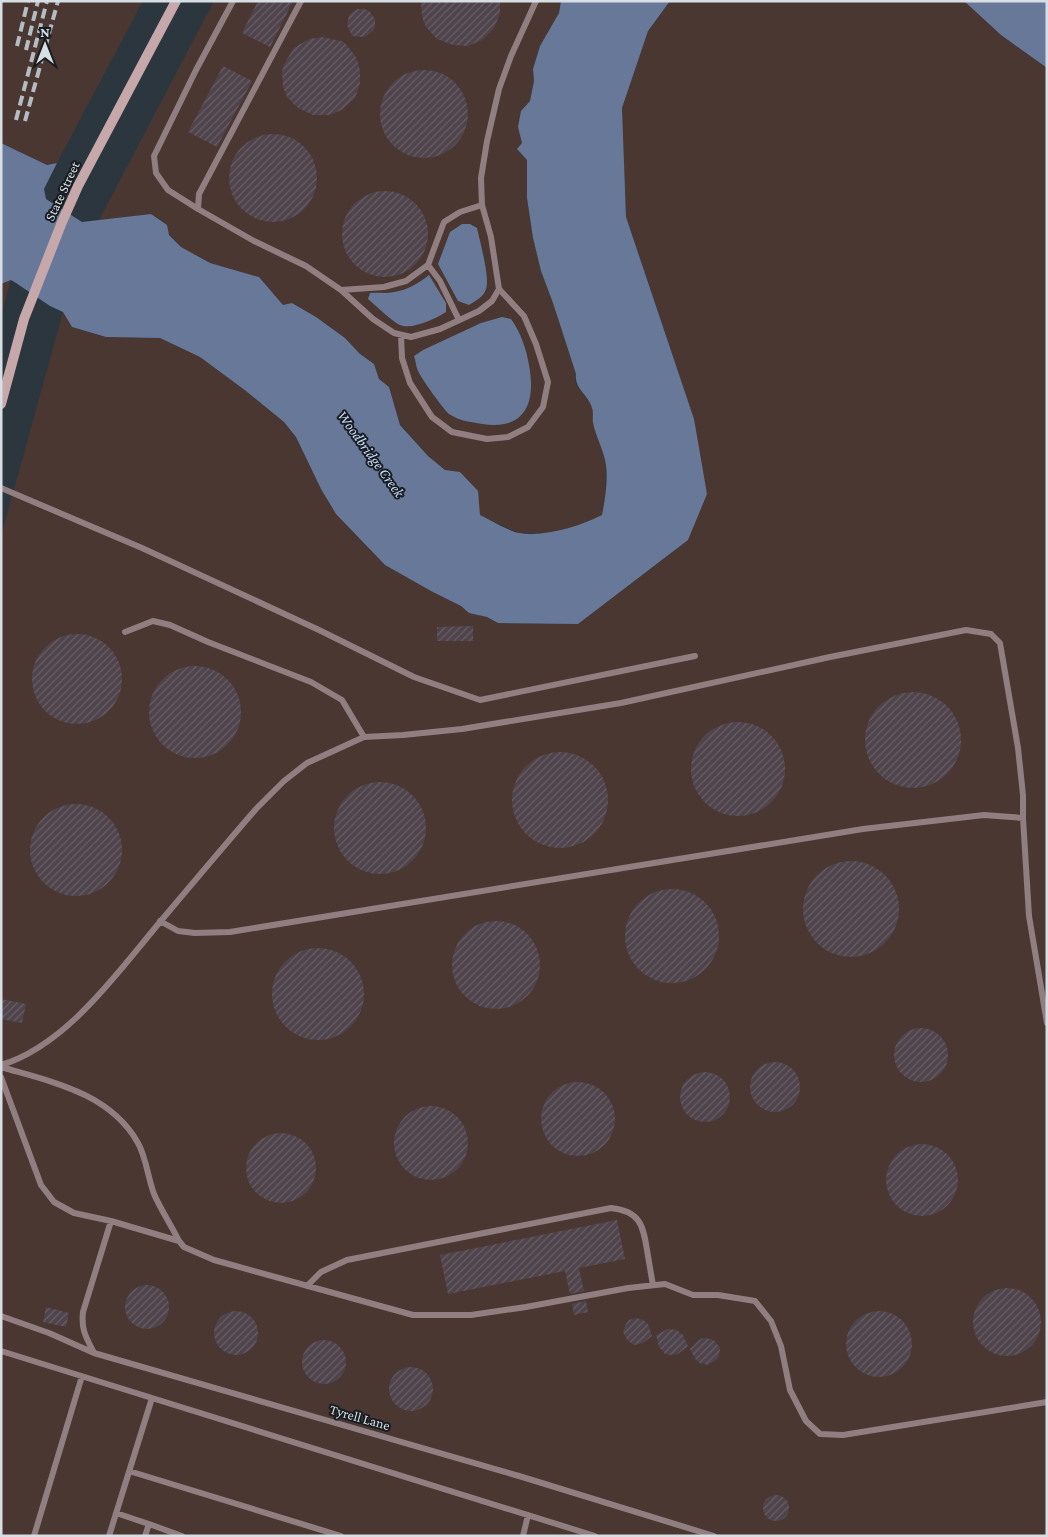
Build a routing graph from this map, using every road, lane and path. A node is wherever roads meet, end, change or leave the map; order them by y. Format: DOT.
graph roads {
  1 [pos="176,1"];
  2 [pos="233,1"];
  3 [pos="301,1"];
  4 [pos="536,1"];
  5 [pos="482,205"];
  6 [pos="198,209"];
  7 [pos="428,265"];
  8 [pos="499,289"];
  9 [pos="342,290"];
  10 [pos="460,320"];
  11 [pos="400,335"];
  12 [pos="1,404"];
  13 [pos="1,488"];
  14 [pos="125,632"];
  15 [pos="695,656"];
  16 [pos="364,736"];
  17 [pos="1023,818"];
  18 [pos="160,921"];
  19 [pos="1047,1023"];
  20 [pos="1,1066"];
  21 [pos="1,1077"];
  22 [pos="111,1221"];
  23 [pos="179,1241"];
  24 [pos="653,1285"];
  25 [pos="307,1286"];
  26 [pos="1,1316"];
  27 [pos="1,1351"];
  28 [pos="94,1353"];
  29 [pos="82,1376"];
  30 [pos="152,1398"];
  31 [pos="1047,1402"];
  32 [pos="129,1471"];
  33 [pos="116,1513"];
  34 [pos="528,1515"];
  35 [pos="149,1524"];
  36 [pos="34,1536"];
  37 [pos="109,1536"];
  38 [pos="145,1536"];
  39 [pos="182,1536"];
  40 [pos="341,1536"];
  41 [pos="522,1536"];
  42 [pos="595,1536"];
  43 [pos="714,1536"];
  1 -- 12 [label="street, State Street"];
  2 -- 6 [label="lane"];
  3 -- 6 [label="lane"];
  4 -- 5 [label="lane"];
  5 -- 7 [label="lane"];
  5 -- 8 [label="lane"];
  6 -- 9 [label="lane"];
  7 -- 9 [label="lane"];
  7 -- 10 [label="lane"];
  8 -- 10 [label="lane"];
  8 -- 11 [label="lane"];
  9 -- 11 [label="lane"];
  10 -- 11 [label="lane"];
  13 -- 15 [label="lane"];
  14 -- 16 [label="lane"];
  16 -- 17 [label="lane"];
  16 -- 18 [label="lane"];
  17 -- 18 [label="lane"];
  17 -- 19 [label="lane"];
  18 -- 20 [label="lane"];
  20 -- 23 [label="lane"];
  21 -- 22 [label="lane"];
  22 -- 23 [label="lane"];
  22 -- 28 [label="lane"];
  23 -- 25 [label="lane"];
  24 -- 25 [label="lane"];
  24 -- 25 [label="lane"];
  24 -- 31 [label="lane"];
  26 -- 28 [label="lane, Tyrell Lane"];
  27 -- 29 [label="lane"];
  28 -- 43 [label="lane, Tyrell Lane"];
  29 -- 30 [label="lane"];
  29 -- 36 [label="lane"];
  30 -- 32 [label="lane"];
  30 -- 34 [label="lane"];
  32 -- 33 [label="lane"];
  32 -- 40 [label="lane"];
  33 -- 35 [label="lane"];
  33 -- 37 [label="lane"];
  34 -- 41 [label="lane"];
  34 -- 42 [label="lane"];
  35 -- 38 [label="lane"];
  35 -- 39 [label="lane"];
}
